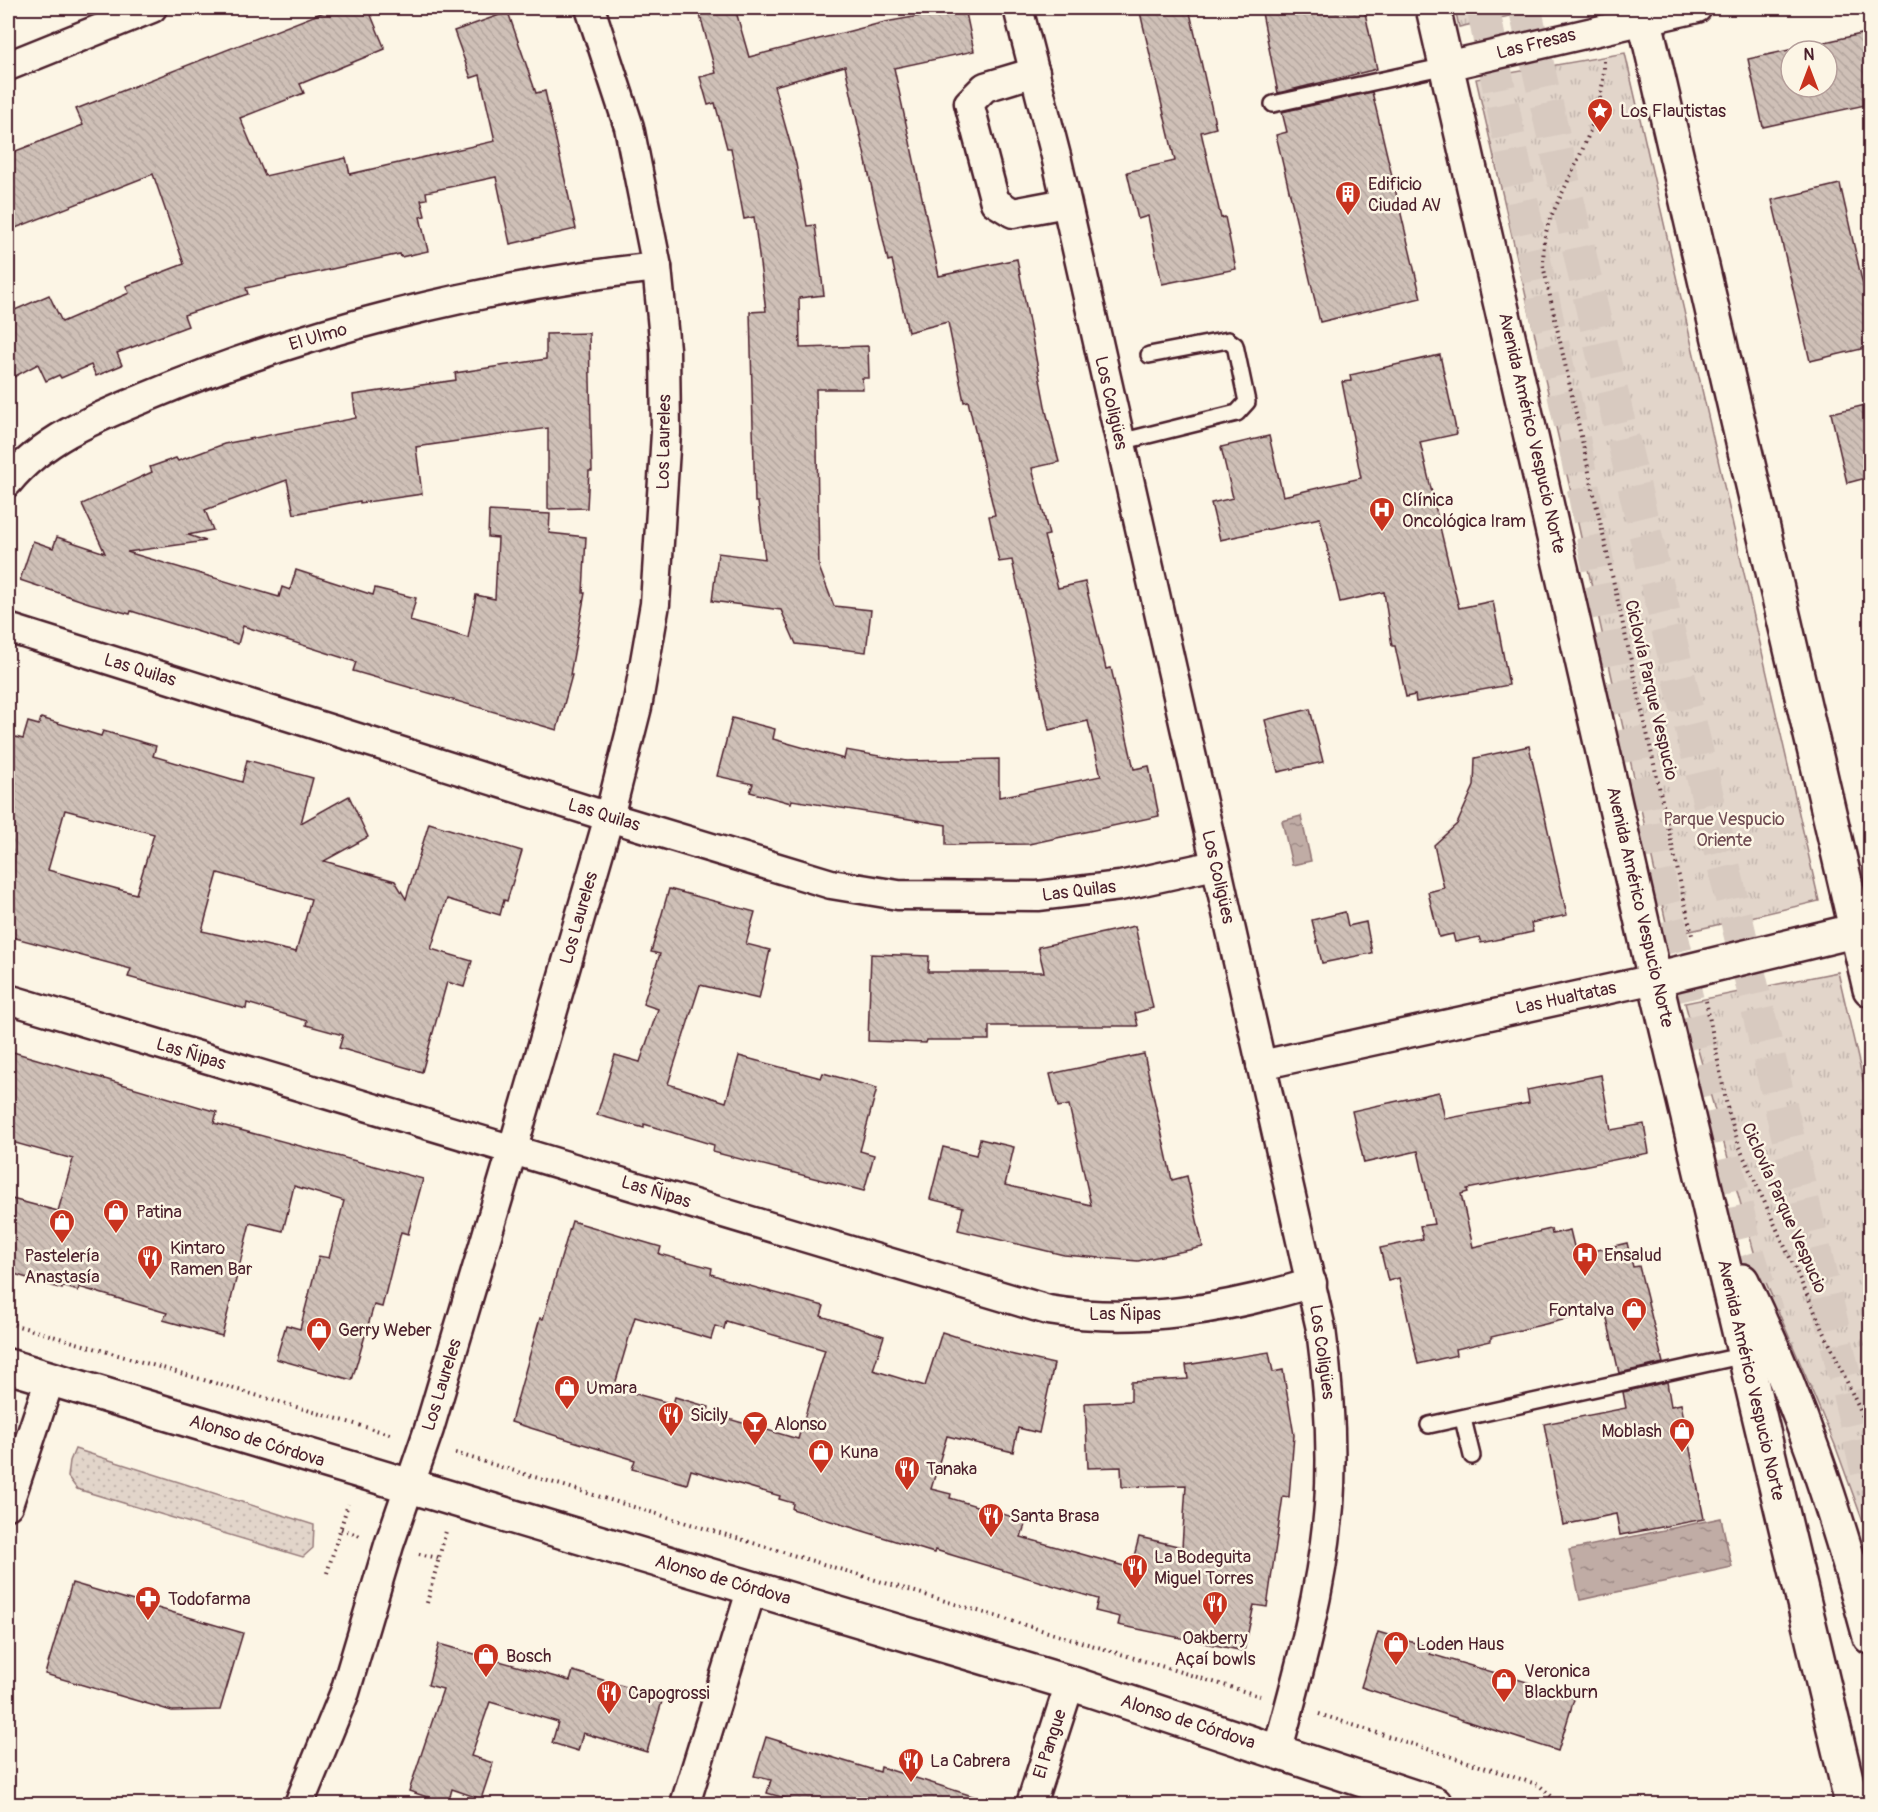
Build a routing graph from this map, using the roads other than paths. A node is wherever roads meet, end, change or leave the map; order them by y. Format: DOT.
graph roads {
  1 [pos="152,8"];
  2 [pos="590,8"];
  3 [pos="1018,8"];
  4 [pos="1433,8"];
  5 [pos="1697,8"];
  6 [pos="1644,14"];
  7 [pos="8,66"];
  8 [pos="1446,66"];
  9 [pos="1035,72"];
  10 [pos="1273,104"];
  11 [pos="1066,203"];
  12 [pos="657,267"];
  13 [pos="1149,356"];
  14 [pos="1120,442"];
  15 [pos="8,482"];
  16 [pos="8,628"];
  17 [pos="609,817"];
  18 [pos="1215,865"];
  19 [pos="1864,929"];
  20 [pos="1656,979"];
  21 [pos="1870,988"];
  22 [pos="8,999"];
  23 [pos="1261,1065"];
  24 [pos="513,1148"];
  25 [pos="1714,1222"];
  26 [pos="1312,1283"];
  27 [pos="1745,1355"];
  28 [pos="8,1366"];
  29 [pos="50,1379"];
  30 [pos="1463,1419"];
  31 [pos="1429,1425"];
  32 [pos="1472,1456"];
  33 [pos="410,1486"];
  34 [pos="8,1505"];
  35 [pos="752,1588"];
  36 [pos="1870,1637"];
  37 [pos="1070,1683"];
  38 [pos="1277,1752"];
  39 [pos="1851,1801"];
  40 [pos="299,1804"];
  41 [pos="686,1804"];
  42 [pos="1031,1804"];
  43 [pos="1435,1804"];
  1 -- 7 [label="street"];
  2 -- 12 [label="street, Los Laureles"];
  3 -- 9 [label="street, Los Coligües"];
  4 -- 8 [label="main road, Avenida Américo Vespucio Norte"];
  5 -- 6 [label="street, Las Fresas"];
  6 -- 8 [label="street, Las Fresas"];
  6 -- 19 [label="main road"];
  8 -- 10 [label="lane"];
  8 -- 20 [label="main road, Avenida Américo Vespucio Norte"];
  9 -- 11 [label="street, Los Coligües"];
  9 -- 11 [label="street"];
  11 -- 14 [label="street, Los Coligües"];
  12 -- 15 [label="street, El Ulmo"];
  12 -- 17 [label="street, Los Laureles"];
  13 -- 14 [label="lane"];
  14 -- 18 [label="street, Los Coligües"];
  16 -- 17 [label="street, Las Quilas"];
  17 -- 18 [label="street, Las Quilas"];
  17 -- 24 [label="street, Los Laureles"];
  18 -- 23 [label="street, Los Coligües"];
  19 -- 20 [label="main road, Las Hualtatas"];
  19 -- 21 [label="main road"];
  20 -- 23 [label="street, Las Hualtatas"];
  20 -- 25 [label="main road, Avenida Américo Vespucio Norte"];
  22 -- 24 [label="street, Las Ñipas"];
  23 -- 26 [label="street, Los Coligües"];
  24 -- 26 [label="street, Las Ñipas"];
  24 -- 33 [label="street, Los Laureles"];
  25 -- 27 [label="main road, Avenida Américo Vespucio Norte"];
  25 -- 36 [label="main road"];
  26 -- 38 [label="street, Los Coligües"];
  27 -- 30 [label="lane"];
  27 -- 39 [label="main road, Avenida Américo Vespucio Norte"];
  28 -- 29 [label="main road, Alonso de Córdova"];
  29 -- 33 [label="main road, Alonso de Córdova"];
  29 -- 34 [label="street"];
  30 -- 31 [label="lane"];
  30 -- 32 [label="lane"];
  33 -- 35 [label="main road, Alonso de Córdova"];
  33 -- 40 [label="street, Los Laureles"];
  35 -- 37 [label="main road, Alonso de Córdova"];
  35 -- 41 [label="street"];
  37 -- 38 [label="main road, Alonso de Córdova"];
  37 -- 42 [label="street, El Pangue"];
  38 -- 43 [label="main road, Alonso de Córdova"];
}
